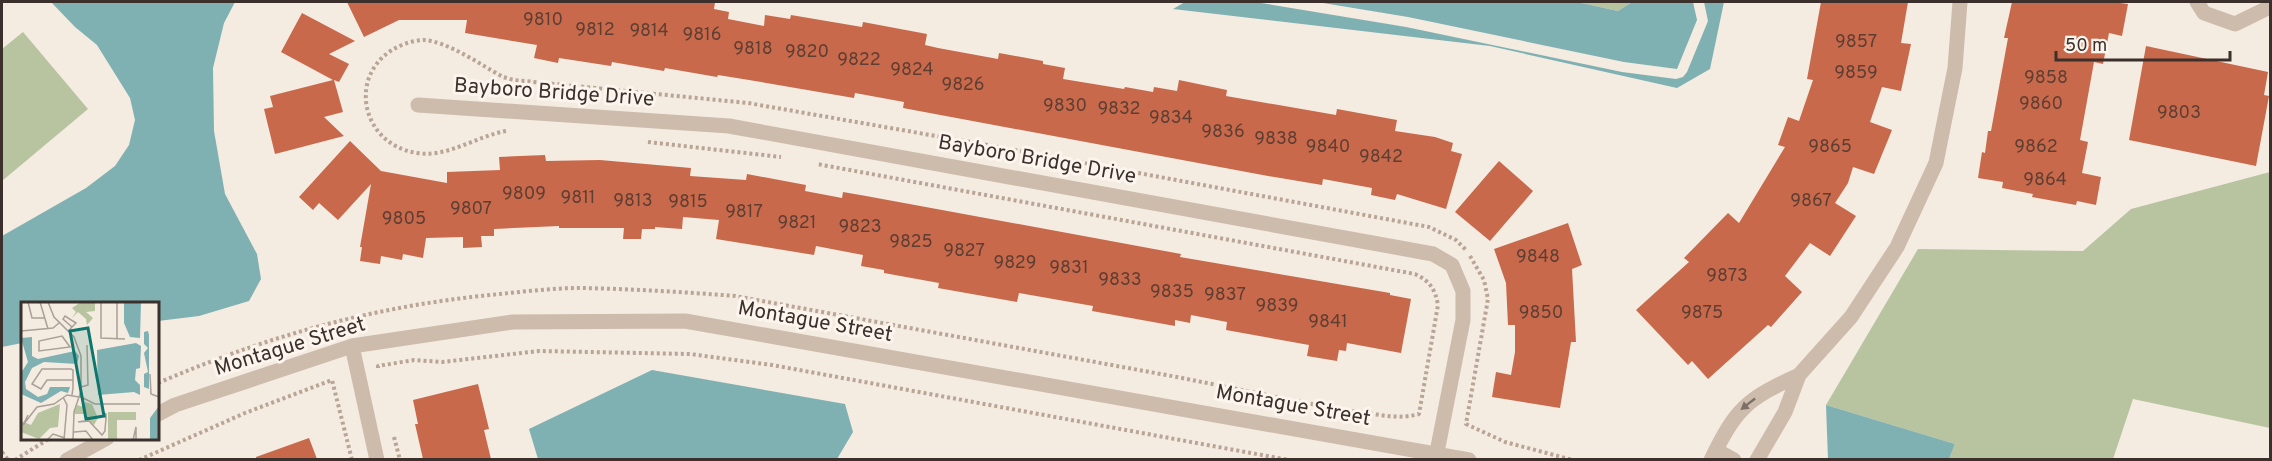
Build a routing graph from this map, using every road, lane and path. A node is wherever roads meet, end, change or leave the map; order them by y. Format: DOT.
graph roads {
  1 [pos="1960,2"];
  2 [pos="2197,2"];
  3 [pos="2271,7"];
  4 [pos="418,105"];
  5 [pos="512,130"];
  6 [pos="641,141"];
  7 [pos="786,158"];
  8 [pos="808,162"];
  9 [pos="352,346"];
  10 [pos="1799,375"];
  11 [pos="380,376"];
  12 [pos="159,383"];
  13 [pos="159,413"];
  14 [pos="392,428"];
  15 [pos="47,440"];
  16 [pos="103,440"];
  17 [pos="2,452"];
  18 [pos="1437,452"];
  19 [pos="1713,455"];
  20 [pos="8,459"];
  21 [pos="15,459"];
  22 [pos="67,459"];
  23 [pos="140,459"];
  24 [pos="352,459"];
  25 [pos="377,459"];
  26 [pos="400,459"];
  27 [pos="1288,459"];
  28 [pos="1469,459"];
  29 [pos="1573,459"];
  30 [pos="1734,459"];
  31 [pos="1757,459"];
  1 -- 10 [label="street"];
  2 -- 3 [label="street"];
  4 -- 18 [label="street, Bayboro Bridge Drive"];
  5 -- 29 [label="path"];
  6 -- 7 [label="path"];
  8 -- 12 [label="path"];
  9 -- 13 [label="street, Montague Street"];
  9 -- 18 [label="street, Montague Street"];
  9 -- 25 [label="street"];
  10 -- 19 [label="street, one-way"];
  10 -- 31 [label="street"];
  11 -- 27 [label="path"];
  14 -- 26 [label="path"];
  15 -- 21 [label="path"];
  16 -- 22 [label="street"];
  17 -- 20 [label="path"];
  18 -- 28 [label="street, Montague Street"];
  19 -- 30 [label="street"];
  23 -- 24 [label="path"];
}
